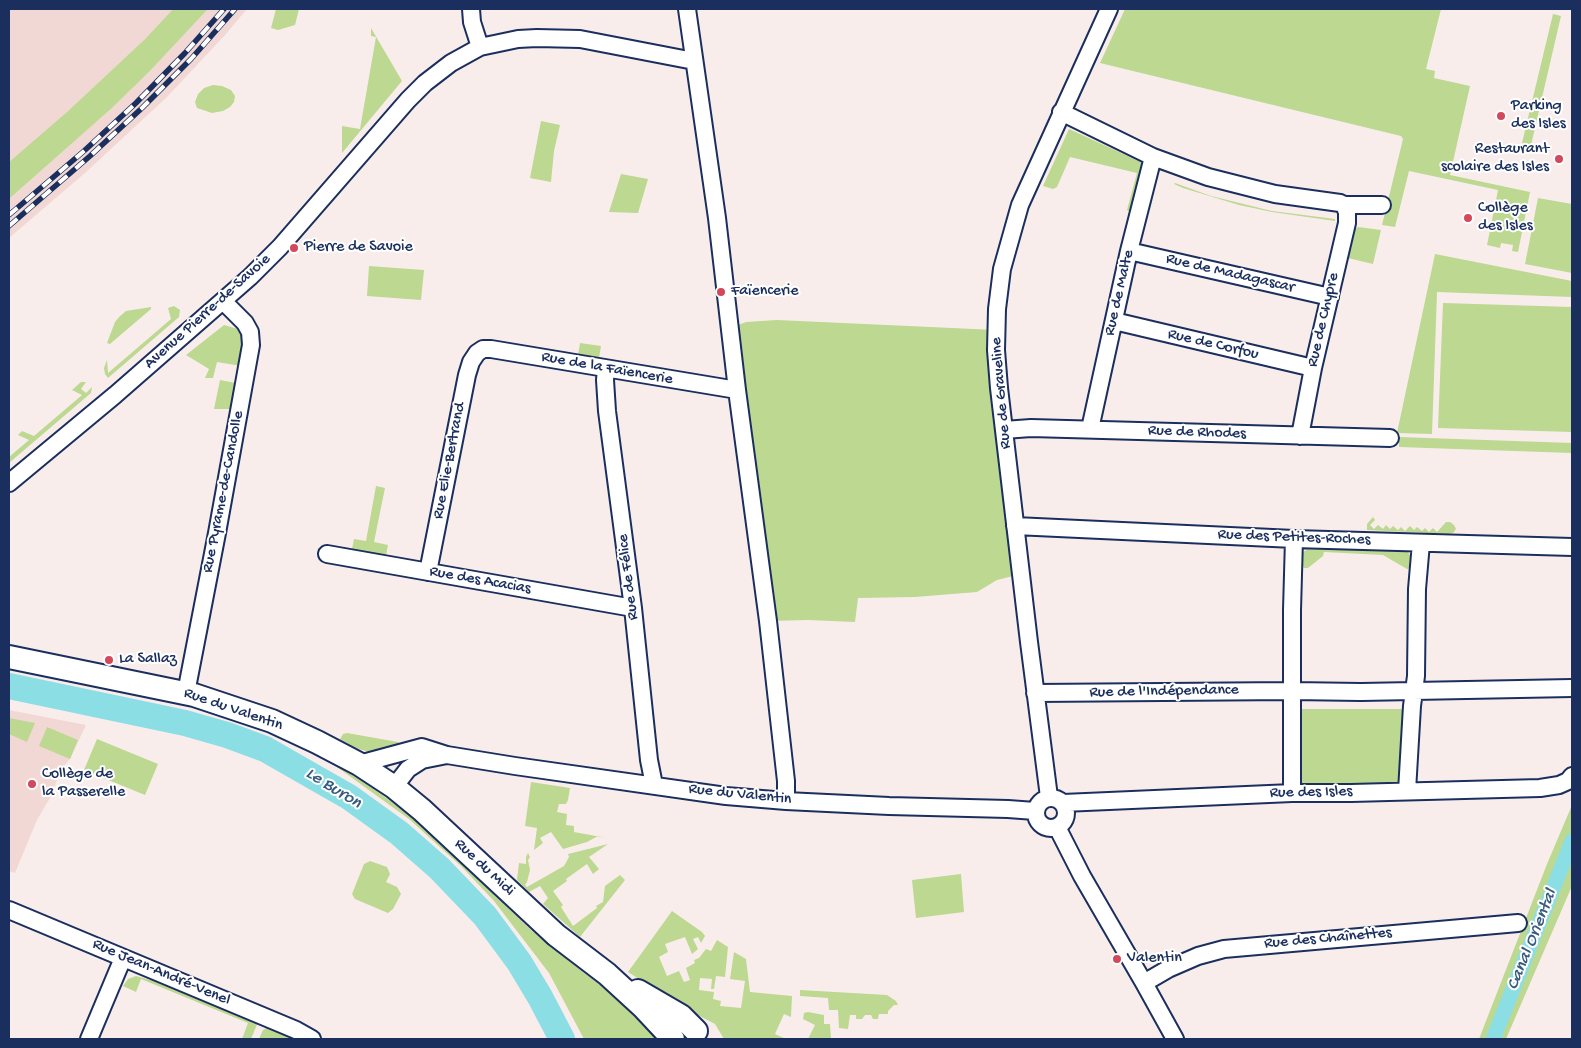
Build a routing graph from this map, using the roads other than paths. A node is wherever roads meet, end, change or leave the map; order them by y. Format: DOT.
graph roads {
  1 [pos="471,9"];
  2 [pos="687,9"];
  3 [pos="1109,9"];
  4 [pos="480,47"];
  5 [pos="694,61"];
  6 [pos="1062,112"];
  7 [pos="1152,157"];
  8 [pos="1344,205"];
  9 [pos="1382,205"];
  10 [pos="1130,251"];
  11 [pos="1330,296"];
  12 [pos="224,301"];
  13 [pos="1114,321"];
  14 [pos="477,353"];
  15 [pos="1313,368"];
  16 [pos="606,369"];
  17 [pos="737,390"];
  18 [pos="1090,429"];
  19 [pos="1004,430"];
  20 [pos="1300,436"];
  21 [pos="1390,438"];
  22 [pos="9,483"];
  23 [pos="1015,526"];
  24 [pos="1294,538"];
  25 [pos="1421,543"];
  26 [pos="1572,547"];
  27 [pos="327,554"];
  28 [pos="428,572"];
  29 [pos="633,608"];
  30 [pos="9,657"];
  31 [pos="1572,688"];
  32 [pos="1292,691"];
  33 [pos="1414,691"];
  34 [pos="186,693"];
  35 [pos="1036,693"];
  36 [pos="447,754"];
  37 [pos="359,764"];
  38 [pos="1572,776"];
  39 [pos="654,786"];
  40 [pos="394,787"];
  41 [pos="1407,791"];
  42 [pos="1292,793"];
  43 [pos="1056,800"];
  44 [pos="786,801"];
  45 [pos="1036,811"];
  46 [pos="1057,827"];
  47 [pos="9,910"];
  48 [pos="1518,923"];
  49 [pos="123,958"];
  50 [pos="607,974"];
  51 [pos="1144,983"];
  52 [pos="696,1037"];
  53 [pos="89,1039"];
  54 [pos="312,1039"];
  55 [pos="673,1039"];
  56 [pos="1175,1039"];
  1 -- 4 [label="street"];
  2 -- 5 [label="street"];
  3 -- 6 [label="street, Rue de Graveline"];
  4 -- 5 [label="street, Avenue Pierre-de-Savoie"];
  4 -- 12 [label="street, Avenue Pierre-de-Savoie"];
  5 -- 17 [label="street"];
  6 -- 7 [label="street"];
  6 -- 19 [label="street, Rue de Graveline"];
  7 -- 8 [label="street"];
  7 -- 10 [label="street, Rue de Malte"];
  8 -- 9 [label="street"];
  8 -- 11 [label="street, Rue de Chypre"];
  10 -- 11 [label="street, Rue de Madagascar"];
  10 -- 13 [label="street, Rue de Malte"];
  11 -- 15 [label="street, Rue de Chypre"];
  12 -- 22 [label="street, Avenue Pierre-de-Savoie"];
  12 -- 34 [label="street, Rue Pyrame-de-Candolle"];
  13 -- 15 [label="street, Rue de Corfou"];
  13 -- 18 [label="street, Rue de Malte"];
  14 -- 16 [label="street, Rue de la Faïencerie"];
  14 -- 28 [label="street, Rue Elie-Bertrand"];
  15 -- 20 [label="street, Rue de Chypre"];
  16 -- 17 [label="street, Rue de la Faïencerie"];
  16 -- 29 [label="street, Rue de Félice"];
  17 -- 44 [label="street"];
  18 -- 19 [label="street, Rue de Rhodes"];
  18 -- 20 [label="street, Rue de Rhodes"];
  19 -- 23 [label="street, Rue de Graveline"];
  20 -- 21 [label="street, Rue de Rhodes"];
  23 -- 24 [label="street, Rue des Petites-Roches"];
  23 -- 35 [label="street, Rue de Graveline"];
  24 -- 25 [label="street, Rue des Petites-Roches"];
  24 -- 32 [label="street"];
  25 -- 26 [label="street, Rue des Petites-Roches"];
  25 -- 33 [label="street"];
  27 -- 28 [label="street, Rue des Acacias"];
  28 -- 29 [label="street, Rue des Acacias"];
  29 -- 39 [label="street, Rue de Félice"];
  30 -- 34 [label="main road, Rue du Valentin"];
  31 -- 33 [label="street, Rue de l'Indépendance"];
  32 -- 33 [label="street, Rue de l'Indépendance"];
  32 -- 35 [label="street, Rue de l'Indépendance"];
  32 -- 42 [label="street"];
  33 -- 41 [label="street"];
  34 -- 37 [label="main road, Rue du Valentin"];
  35 -- 43 [label="street, Rue de Graveline"];
  36 -- 37 [label="street, Rue du Valentin"];
  36 -- 39 [label="street, Rue du Valentin"];
  36 -- 40 [label="street, Rue du Valentin"];
  37 -- 40 [label="main road, Rue du Midi"];
  38 -- 41 [label="street, Rue des Isles"];
  39 -- 44 [label="street, Rue du Valentin"];
  40 -- 50 [label="main road, Rue du Midi"];
  41 -- 42 [label="street, Rue des Isles"];
  42 -- 43 [label="street, Rue des Isles"];
  43 -- 45 [label="street"];
  43 -- 46 [label="street"];
  44 -- 45 [label="street, Rue du Valentin"];
  45 -- 46 [label="street"];
  46 -- 51 [label="street"];
  47 -- 49 [label="street, Rue Jean-André-Venel"];
  48 -- 51 [label="street, Rue des Chaînettes"];
  49 -- 53 [label="street"];
  49 -- 54 [label="street, Rue Jean-André-Venel"];
  50 -- 52 [label="main road, Rue du Midi"];
  50 -- 55 [label="main road, Rue du Midi"];
  51 -- 56 [label="street"];
}
